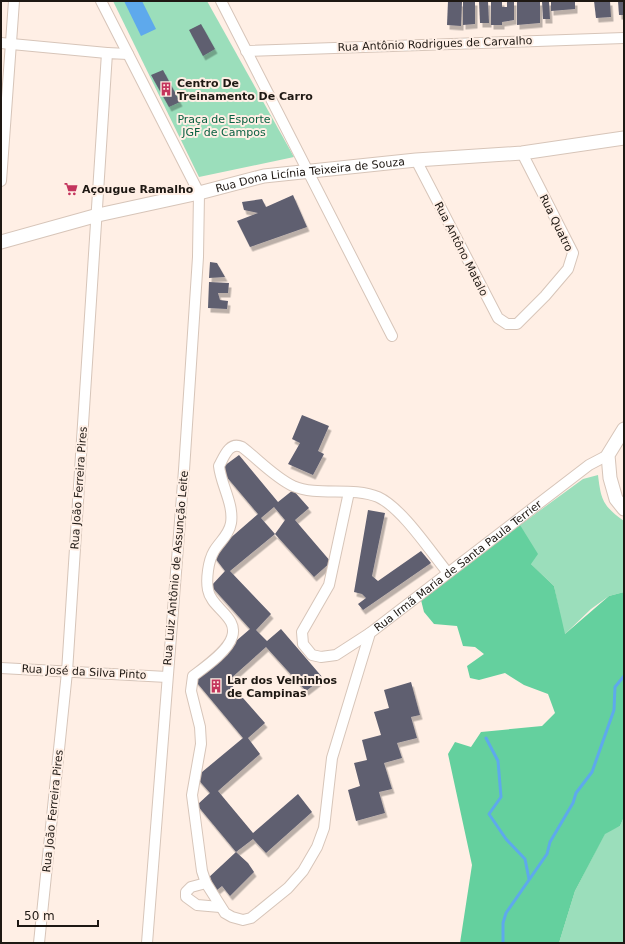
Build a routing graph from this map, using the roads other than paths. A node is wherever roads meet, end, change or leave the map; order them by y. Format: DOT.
graph roads {
  1 [pos="14,1"];
  2 [pos="102,1"];
  3 [pos="221,1"];
  4 [pos="624,38"];
  5 [pos="6,44"];
  6 [pos="246,51"];
  7 [pos="107,53"];
  8 [pos="128,54"];
  9 [pos="624,130"];
  10 [pos="624,138"];
  11 [pos="595,142"];
  12 [pos="624,144"];
  13 [pos="522,153"];
  14 [pos="416,160"];
  15 [pos="307,171"];
  16 [pos="1,182"];
  17 [pos="199,193"];
  18 [pos="98,215"];
  19 [pos="1,242"];
  20 [pos="517,324"];
  21 [pos="392,336"];
  22 [pos="624,429"];
  23 [pos="608,455"];
  24 [pos="350,492"];
  25 [pos="624,509"];
  26 [pos="448,573"];
  27 [pos="370,633"];
  28 [pos="1,668"];
  29 [pos="67,672"];
  30 [pos="167,677"];
  31 [pos="206,883"];
  32 [pos="220,907"];
  33 [pos="39,943"];
  34 [pos="147,943"];
  1 -- 5 [label="street"];
  2 -- 8 [label="street"];
  3 -- 6 [label="street"];
  4 -- 6 [label="street, Rua Antônio Rodrigues de Carvalho"];
  5 -- 7 [label="street"];
  5 -- 16 [label="street"];
  6 -- 15 [label="street"];
  7 -- 8 [label="street"];
  7 -- 18 [label="street, Rua João Ferreira Pires"];
  8 -- 17 [label="street"];
  9 -- 11 [label="main road"];
  10 -- 11 [label="main road, Rua Dona Licínia Teixeira de Souza"];
  11 -- 12 [label="main road"];
  11 -- 13 [label="main road, Rua Dona Licínia Teixeira de Souza"];
  13 -- 14 [label="main road, Rua Dona Licínia Teixeira de Souza"];
  13 -- 20 [label="street, Rua Quatro"];
  14 -- 15 [label="main road, Rua Dona Licínia Teixeira de Souza"];
  14 -- 20 [label="street, Rua Antôno Matalo"];
  15 -- 17 [label="main road, Rua Dona Licínia Teixeira de Souza"];
  15 -- 21 [label="street"];
  17 -- 18 [label="main road, Rua Dona Licínia Teixeira de Souza"];
  17 -- 30 [label="street, Rua Luiz Antônio de Assunção Leite"];
  18 -- 19 [label="main road, Rua Dona Licínia Teixeira de Souza"];
  18 -- 29 [label="street, Rua João Ferreira Pires"];
  22 -- 23 [label="main road"];
  23 -- 25 [label="main road"];
  23 -- 26 [label="street, Rua Irmã Maria de Santa Paula Terrier"];
  24 -- 26 [label="street"];
  24 -- 27 [label="street"];
  24 -- 31 [label="street"];
  26 -- 27 [label="street, Rua Irmã Maria de Santa Paula Terrier"];
  27 -- 32 [label="street, Rua Irmã Maria de Santa Paula Terrier"];
  28 -- 29 [label="street, Rua José da Silva Pinto"];
  29 -- 30 [label="street, Rua José da Silva Pinto"];
  29 -- 33 [label="street, Rua João Ferreira Pires"];
  30 -- 34 [label="street, Rua Luiz Antônio de Assunção Leite"];
  31 -- 32 [label="street"];
  31 -- 32 [label="street"];
}
